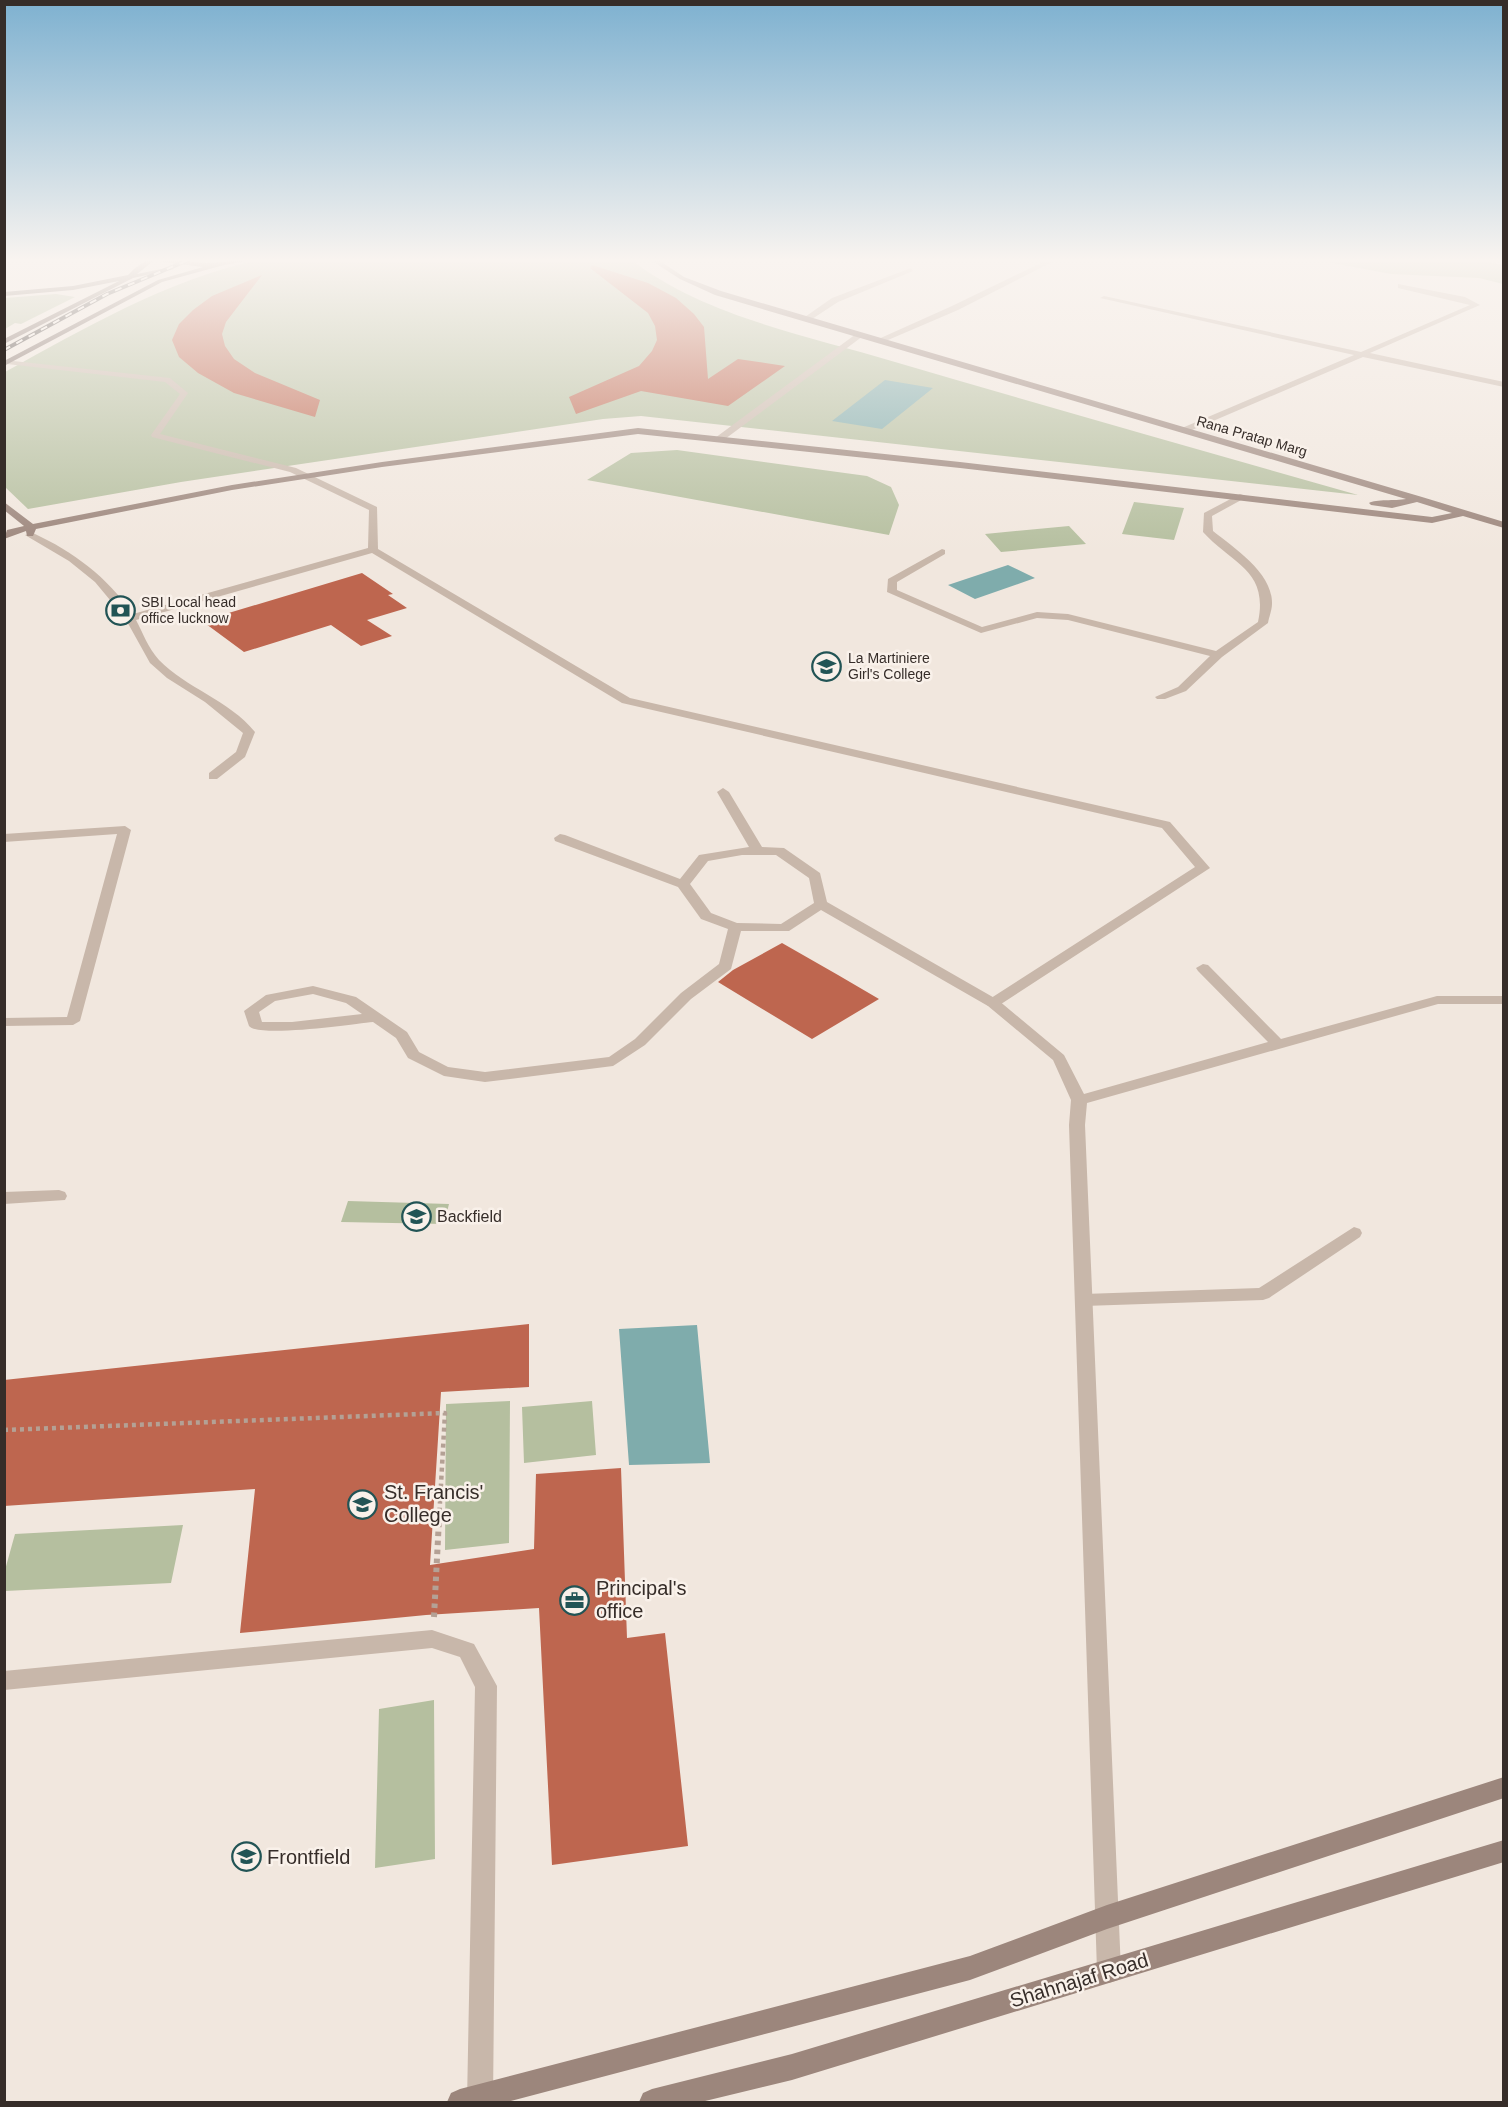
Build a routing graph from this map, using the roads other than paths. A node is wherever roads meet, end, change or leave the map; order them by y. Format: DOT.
graph roads {
  1 [pos="830,357"];
  2 [pos="934,357"];
  3 [pos="1358,357"];
  4 [pos="1381,357"];
  5 [pos="6,363"];
  6 [pos="1503,384"];
  7 [pos="1185,430"];
  8 [pos="728,432"];
  9 [pos="718,440"];
  10 [pos="293,470"];
  11 [pos="308,476"];
  12 [pos="1239,497"];
  13 [pos="1419,499"];
  14 [pos="4,505"];
  15 [pos="1464,513"];
  16 [pos="1503,525"];
  17 [pos="27,527"];
  18 [pos="6,530"];
  19 [pos="373,550"];
  20 [pos="942,552"];
  21 [pos="130,618"];
  22 [pos="1218,655"];
  23 [pos="1161,697"];
  24 [pos="213,776"];
  25 [pos="723,792"];
  26 [pos="4,838"];
  27 [pos="560,838"];
  28 [pos="758,851"];
  29 [pos="683,884"];
  30 [pos="821,904"];
  31 [pos="735,927"];
  32 [pos="1203,968"];
  33 [pos="1503,1000"];
  34 [pos="993,1003"];
  35 [pos="375,1017"];
  36 [pos="4,1022"];
  37 [pos="1278,1044"];
  38 [pos="1079,1100"];
  39 [pos="59,1196"];
  40 [pos="4,1198"];
  41 [pos="1354,1233"];
  42 [pos="1084,1300"];
  43 [pos="4,1681"];
  44 [pos="1503,1787"];
  45 [pos="1503,1851"];
  46 [pos="1107,1917"];
  47 [pos="1109,1971"];
  48 [pos="473,2101"];
  49 [pos="652,2103"];
  1 -- 8 [label="street"];
  2 -- 7 [label="street, Rana Pratap Marg"];
  3 -- 7 [label="street"];
  4 -- 6 [label="street"];
  5 -- 10 [label="street"];
  7 -- 13 [label="street, Rana Pratap Marg"];
  8 -- 9 [label="street"];
  8 -- 10 [label="street"];
  8 -- 13 [label="street"];
  9 -- 11 [label="street"];
  9 -- 12 [label="street"];
  10 -- 11 [label="street"];
  10 -- 17 [label="street"];
  11 -- 17 [label="street"];
  11 -- 19 [label="street"];
  12 -- 15 [label="street"];
  12 -- 22 [label="street"];
  13 -- 15 [label="street, Rana Pratap Marg"];
  14 -- 17 [label="street"];
  15 -- 16 [label="street, Rana Pratap Marg"];
  17 -- 18 [label="street"];
  17 -- 18 [label="street"];
  17 -- 21 [label="street"];
  19 -- 21 [label="street"];
  19 -- 34 [label="street"];
  20 -- 22 [label="street"];
  21 -- 24 [label="street"];
  22 -- 23 [label="street"];
  25 -- 28 [label="street"];
  26 -- 36 [label="street"];
  27 -- 29 [label="street"];
  28 -- 29 [label="street"];
  28 -- 30 [label="street"];
  29 -- 31 [label="street"];
  30 -- 31 [label="street"];
  30 -- 34 [label="street"];
  31 -- 35 [label="street"];
  32 -- 37 [label="street"];
  33 -- 37 [label="street"];
  34 -- 38 [label="street"];
  35 -- 35 [label="street"];
  37 -- 38 [label="street"];
  38 -- 42 [label="street"];
  39 -- 40 [label="street"];
  41 -- 42 [label="street"];
  42 -- 46 [label="street"];
  43 -- 48 [label="street"];
  44 -- 46 [label="street"];
  45 -- 47 [label="street, Shahnajaf Road"];
  46 -- 47 [label="street"];
  46 -- 48 [label="street"];
  47 -- 49 [label="street, Shahnajaf Road"];
}
